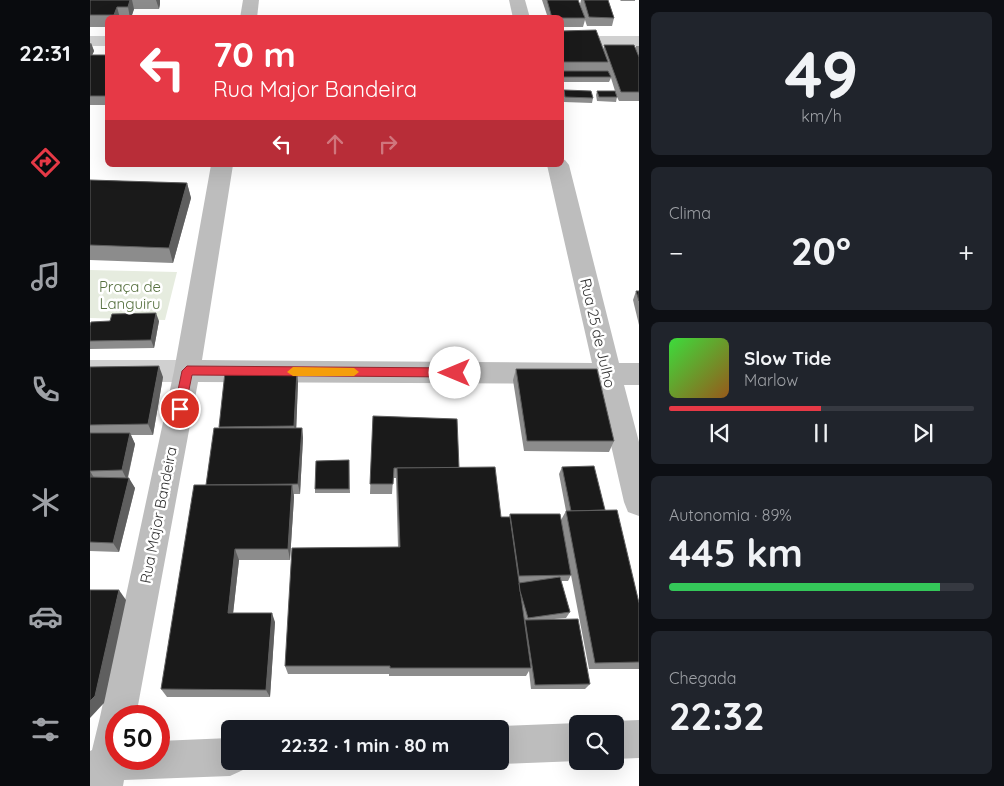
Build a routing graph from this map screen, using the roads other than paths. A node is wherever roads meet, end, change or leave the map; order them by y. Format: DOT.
graph roads {
  1 [pos="251,0"];
  2 [pos="517,0"];
  3 [pos="248,15"];
  4 [pos="521,15"];
  5 [pos="90,41"];
  6 [pos="105,41"];
  7 [pos="564,41"];
  8 [pos="639,41"];
  9 [pos="222,167"];
  10 [pos="558,167"];
  11 [pos="90,371"];
  12 [pos="187,371"];
  13 [pos="608,374"];
  14 [pos="639,374"];
  15 [pos="639,502"];
  16 [pos="120,705"];
  17 [pos="639,739"];
  18 [pos="624,740"];
  19 [pos="569,742"];
  20 [pos="509,745"];
  21 [pos="221,758"];
  22 [pos="105,760"];
  23 [pos="101,773"];
  1 -- 3 [label="main road"];
  2 -- 4 [label="main road"];
  5 -- 6 [label="street"];
  7 -- 8 [label="street"];
  9 -- 12 [label="main road, Rua Major Bandeira"];
  10 -- 13 [label="main road, Rua 25 de Julho"];
  11 -- 12 [label="street"];
  12 -- 13 [label="main road"];
  12 -- 16 [label="main road, Rua Major Bandeira"];
  13 -- 14 [label="main road"];
  13 -- 15 [label="main road, Rua 25 de Julho"];
  17 -- 18 [label="main road"];
  19 -- 20 [label="main road"];
  21 -- 23 [label="main road"];
  22 -- 23 [label="main road"];
}
